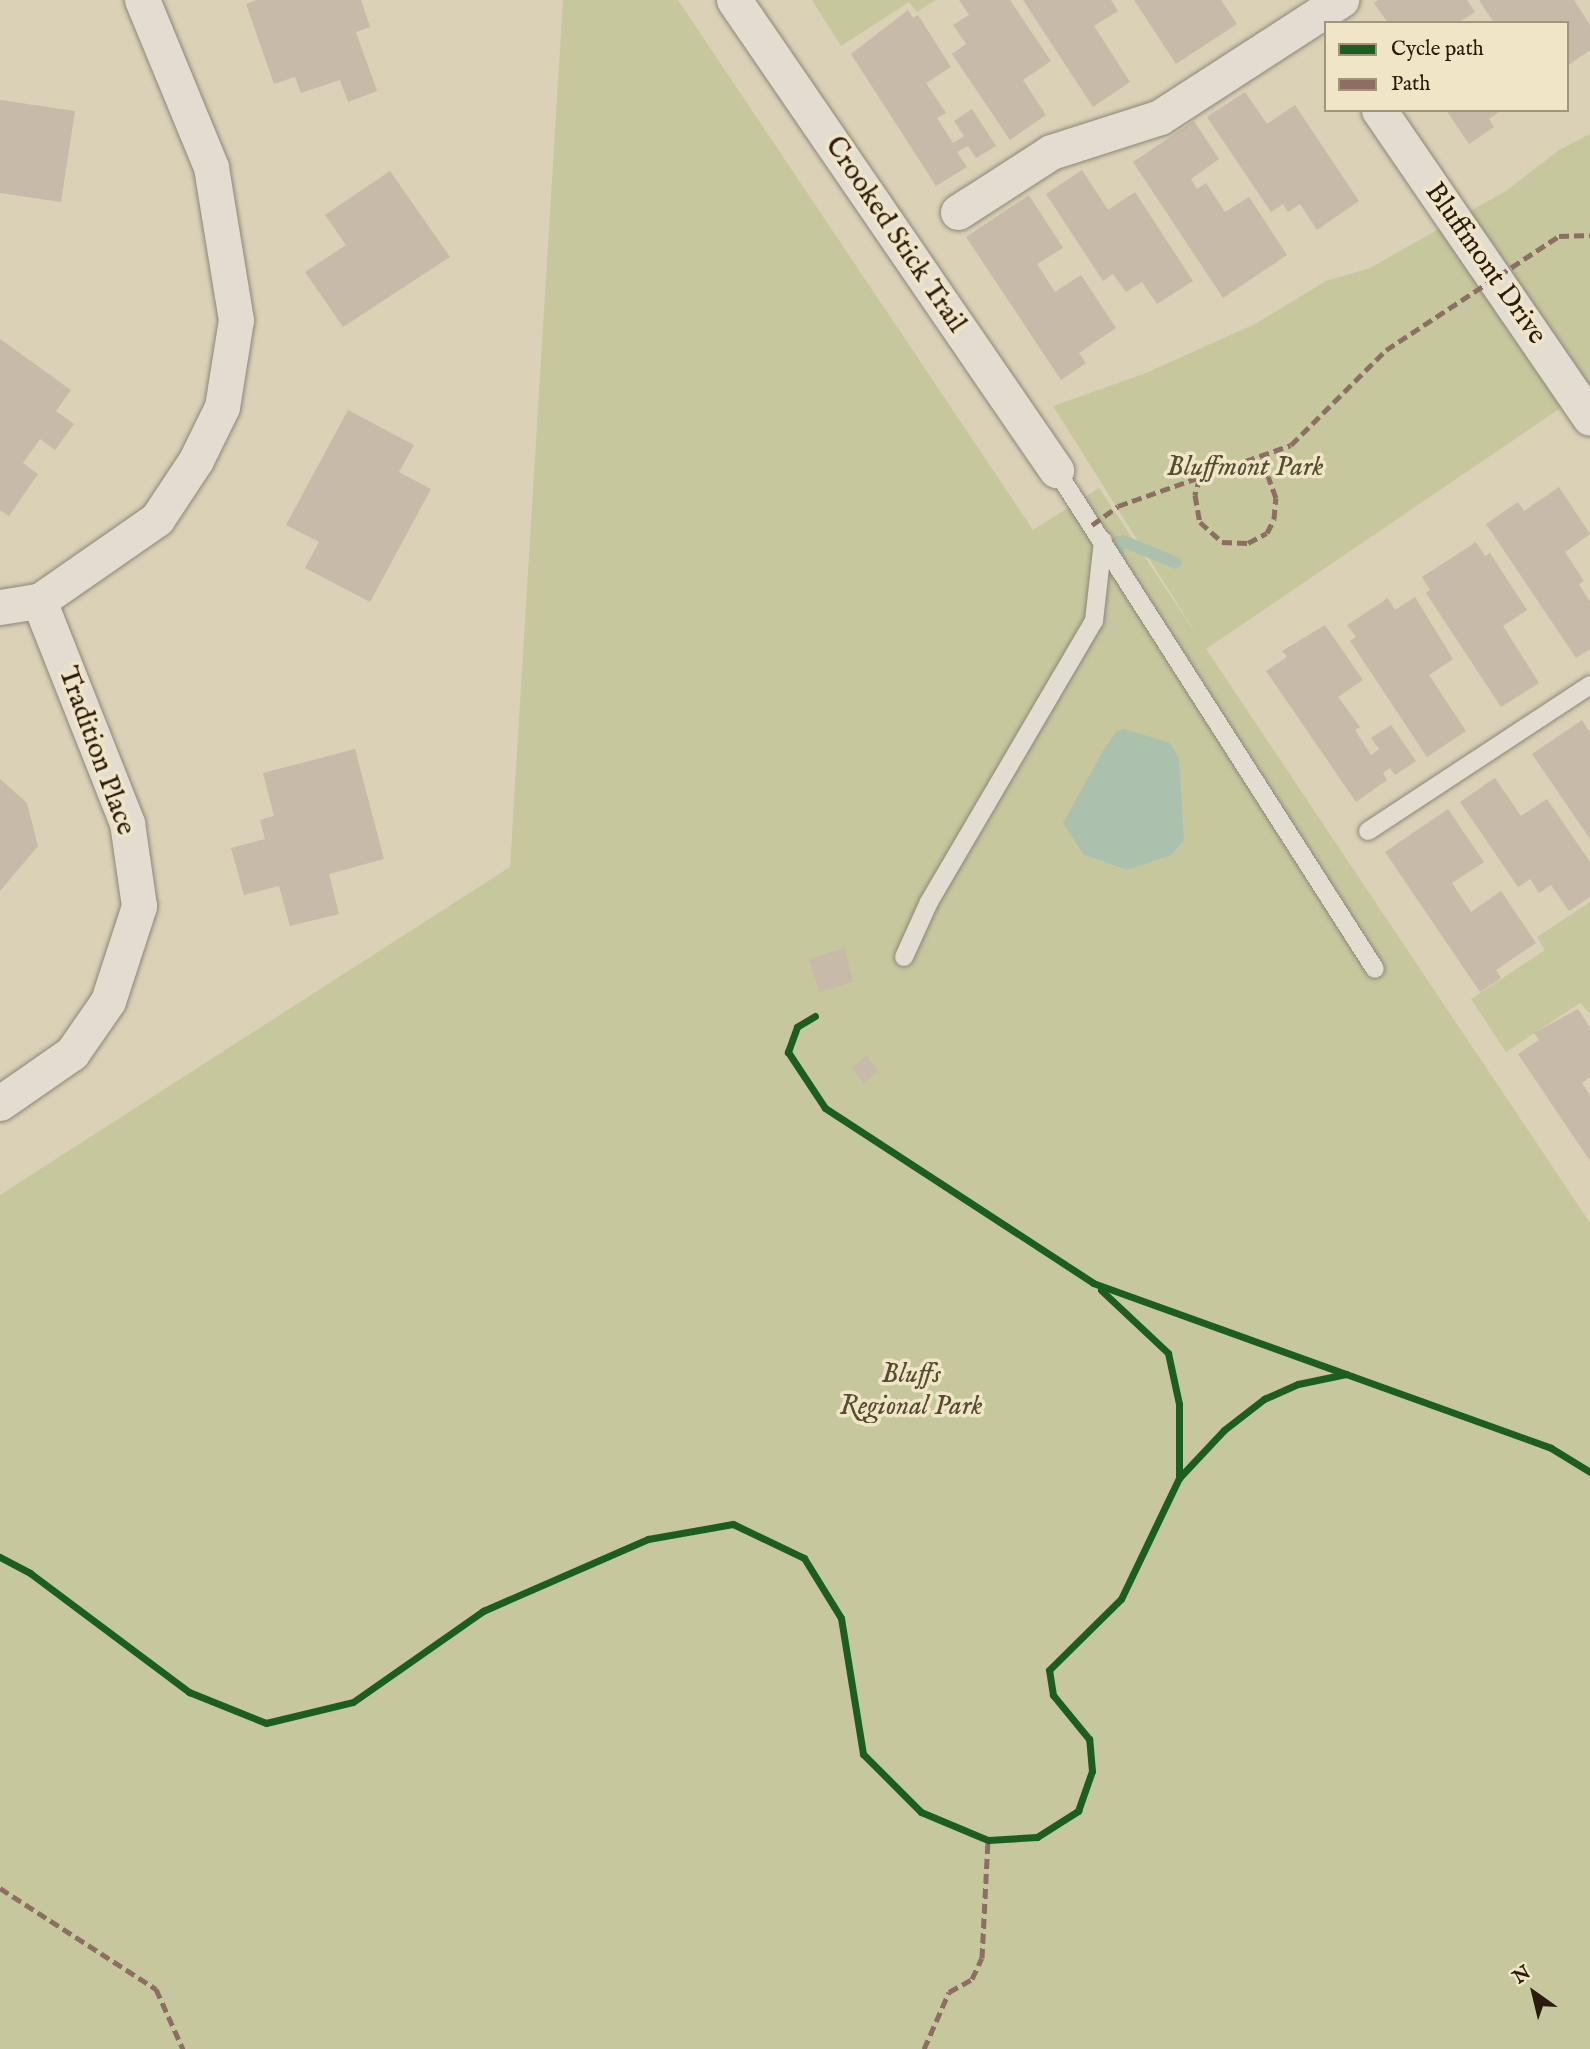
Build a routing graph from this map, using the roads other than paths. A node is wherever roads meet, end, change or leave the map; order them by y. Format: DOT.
graph roads {
  1 [pos="142,0"];
  2 [pos="734,0"];
  3 [pos="1323,11"];
  4 [pos="1380,112"];
  5 [pos="958,212"];
  6 [pos="1590,418"];
  7 [pos="1056,470"];
  8 [pos="1102,541"];
  9 [pos="39,601"];
  10 [pos="0,607"];
  11 [pos="1590,685"];
  12 [pos="1368,831"];
  13 [pos="904,957"];
  14 [pos="1376,969"];
  15 [pos="0,1103"];
  1 -- 9 [label="street"];
  2 -- 7 [label="street, Crooked Stick Trail"];
  3 -- 5 [label="street"];
  4 -- 6 [label="street, Bluffmont Drive"];
  7 -- 8 [label="lane"];
  8 -- 13 [label="lane"];
  8 -- 14 [label="lane"];
  9 -- 10 [label="street"];
  9 -- 15 [label="street, Tradition Place"];
  11 -- 12 [label="lane"];
}
